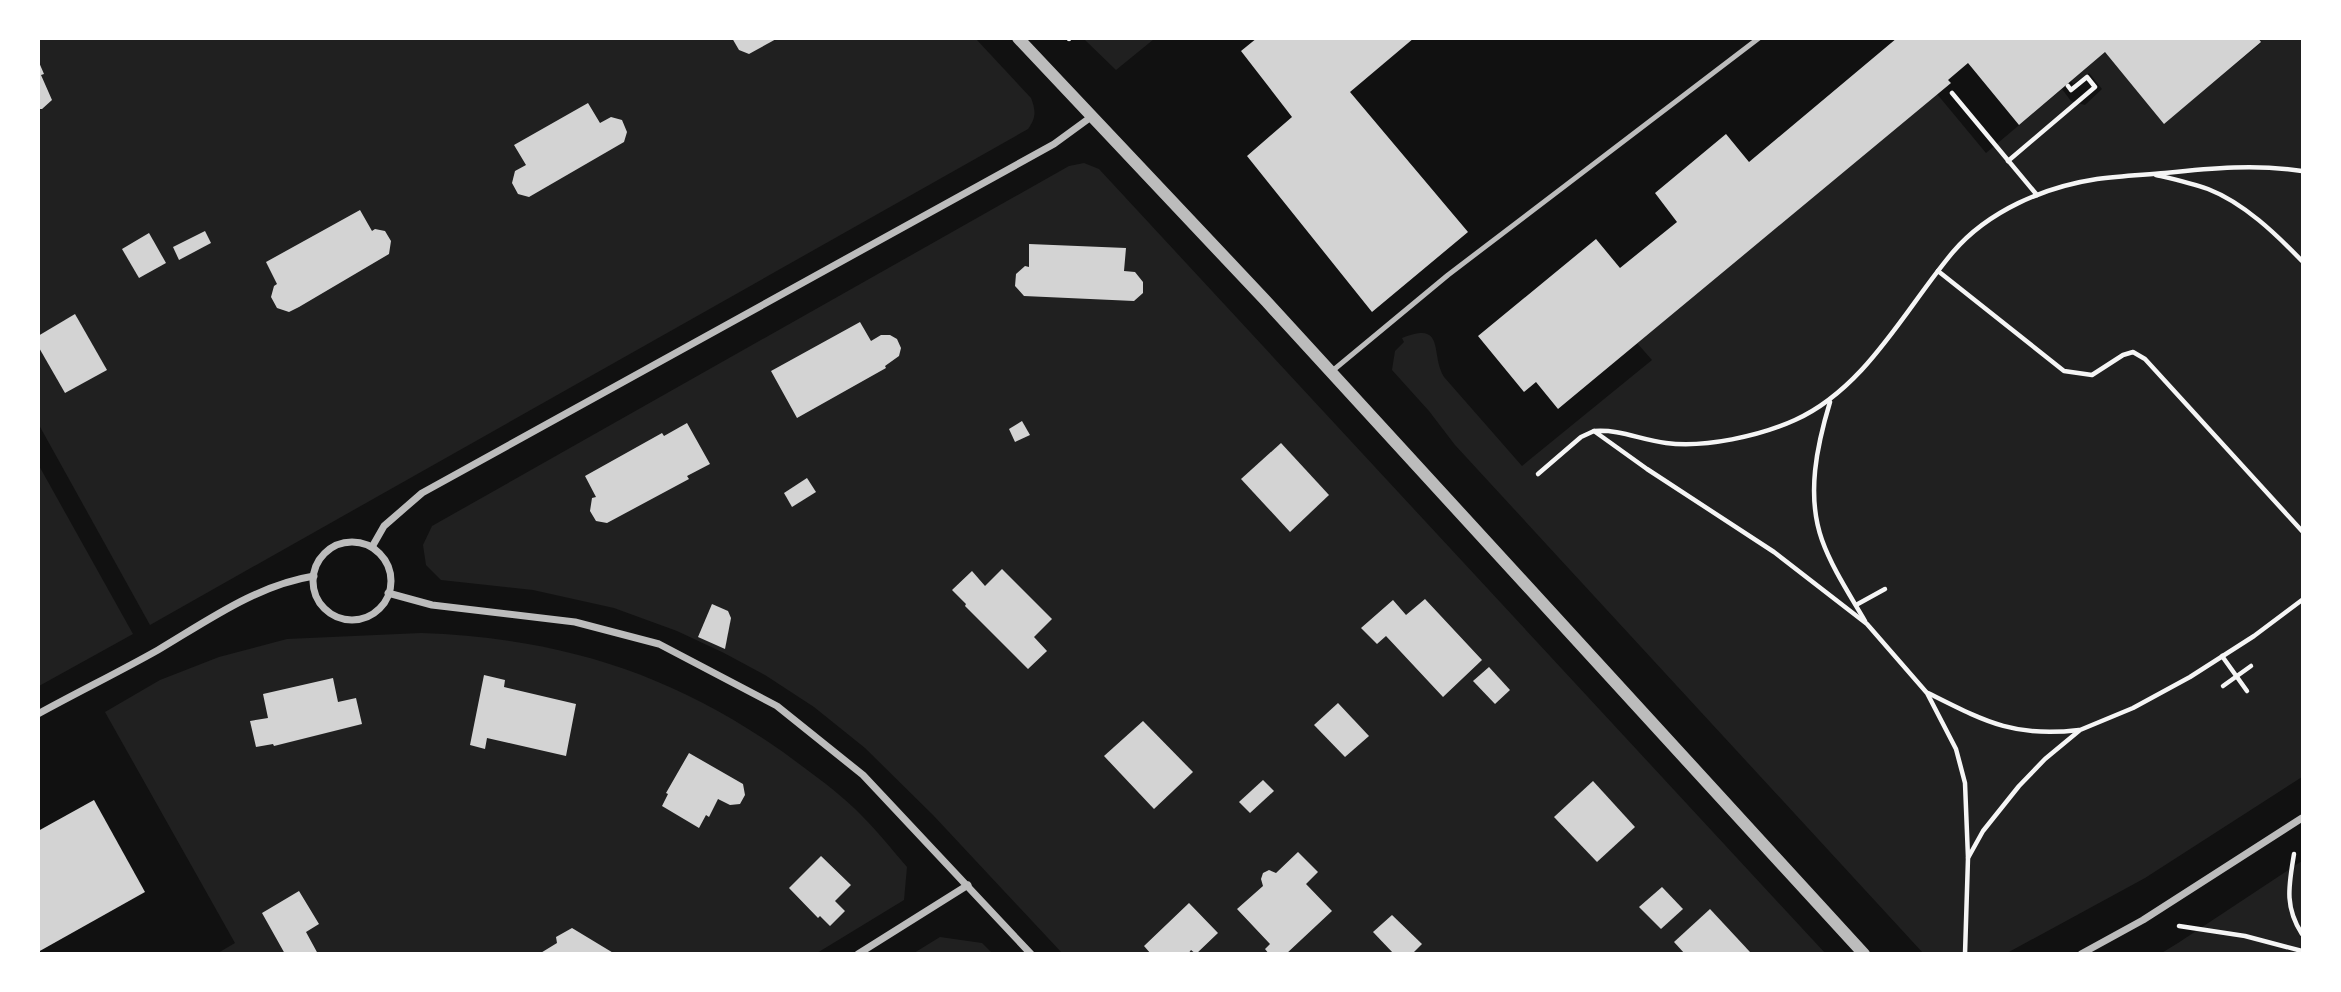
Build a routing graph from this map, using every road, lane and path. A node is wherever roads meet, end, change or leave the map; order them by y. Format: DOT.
graph roads {
  1 [pos="1018,38"];
  2 [pos="1759,38"];
  3 [pos="2068,86"];
  4 [pos="1952,93"];
  5 [pos="1091,117"];
  6 [pos="2008,161"];
  7 [pos="2302,171"];
  8 [pos="2153,174"];
  9 [pos="2037,195"];
  10 [pos="2302,261"];
  11 [pos="1938,271"];
  12 [pos="1331,372"];
  13 [pos="1830,401"];
  14 [pos="1594,431"];
  15 [pos="1538,474"];
  16 [pos="2302,531"];
  17 [pos="372,547"];
  18 [pos="314,576"];
  19 [pos="1885,589"];
  20 [pos="388,593"];
  21 [pos="2302,600"];
  22 [pos="1856,605"];
  23 [pos="1867,624"];
  24 [pos="2222,656"];
  25 [pos="2250,666"];
  26 [pos="2236,676"];
  27 [pos="2222,686"];
  28 [pos="2246,691"];
  29 [pos="1927,693"];
  30 [pos="38,714"];
  31 [pos="2080,730"];
  32 [pos="2302,818"];
  33 [pos="2294,854"];
  34 [pos="1968,858"];
  35 [pos="968,885"];
  36 [pos="2179,926"];
  37 [pos="2302,934"];
  38 [pos="2302,951"];
  39 [pos="858,954"];
  40 [pos="1031,954"];
  41 [pos="1864,954"];
  42 [pos="1965,954"];
  43 [pos="2081,954"];
  1 -- 5 [label="street"];
  2 -- 12 [label="lane"];
  3 -- 6 [label="path"];
  4 -- 6 [label="path"];
  5 -- 12 [label="street"];
  5 -- 17 [label="street"];
  6 -- 9 [label="path"];
  7 -- 8 [label="path"];
  8 -- 9 [label="path"];
  8 -- 10 [label="path"];
  9 -- 11 [label="path"];
  11 -- 13 [label="path"];
  11 -- 16 [label="path"];
  12 -- 41 [label="street"];
  13 -- 14 [label="path"];
  13 -- 22 [label="path"];
  14 -- 15 [label="path"];
  14 -- 23 [label="path"];
  17 -- 18 [label="street"];
  17 -- 20 [label="street"];
  18 -- 20 [label="street"];
  18 -- 30 [label="street"];
  19 -- 22 [label="path"];
  20 -- 35 [label="street"];
  21 -- 24 [label="path"];
  22 -- 23 [label="path"];
  23 -- 29 [label="path"];
  24 -- 26 [label="path"];
  24 -- 31 [label="path"];
  25 -- 26 [label="path"];
  26 -- 27 [label="path"];
  26 -- 28 [label="path"];
  29 -- 31 [label="path"];
  29 -- 34 [label="path"];
  31 -- 34 [label="path"];
  32 -- 43 [label="street"];
  33 -- 37 [label="path"];
  34 -- 42 [label="path"];
  35 -- 39 [label="street"];
  35 -- 40 [label="street"];
  36 -- 38 [label="path"];
}
